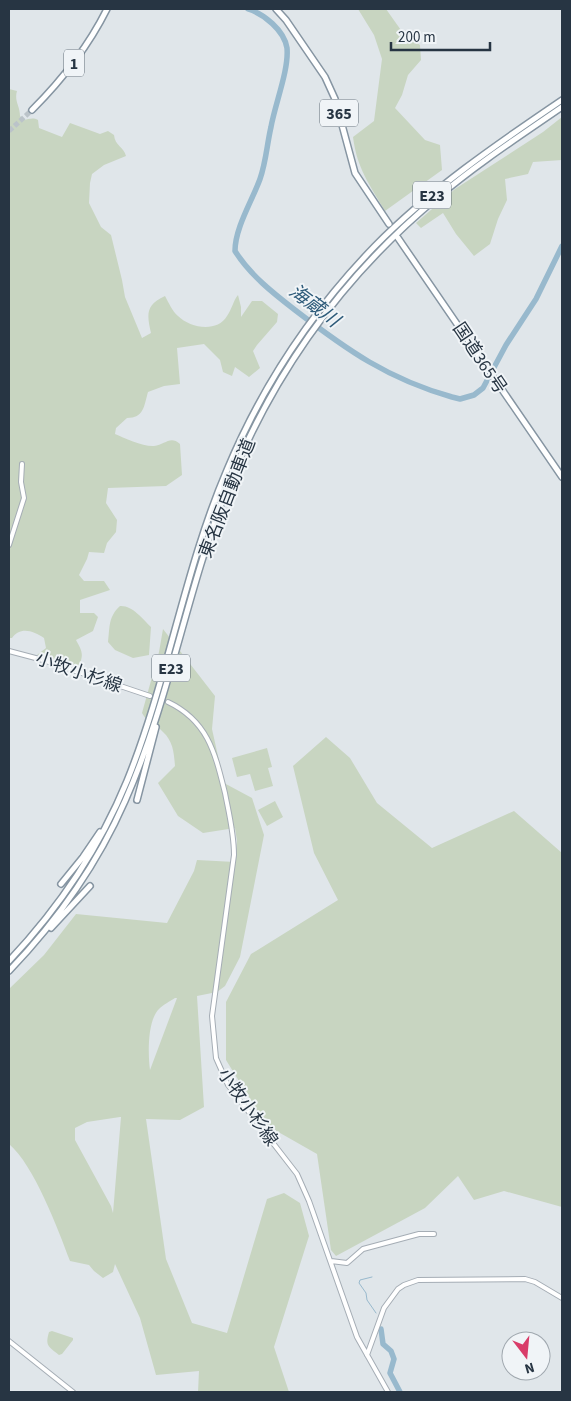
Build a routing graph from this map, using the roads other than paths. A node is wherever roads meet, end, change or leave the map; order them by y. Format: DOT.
graph roads {
  1 [pos="107,9"];
  2 [pos="276,9"];
  3 [pos="562,100"];
  4 [pos="562,107"];
  5 [pos="32,110"];
  6 [pos="389,224"];
  7 [pos="398,238"];
  8 [pos="322,312"];
  9 [pos="297,346"];
  10 [pos="22,464"];
  11 [pos="562,477"];
  12 [pos="9,545"];
  13 [pos="9,651"];
  14 [pos="167,683"];
  15 [pos="150,696"];
  16 [pos="168,702"];
  17 [pos="119,799"];
  18 [pos="137,800"];
  19 [pos="61,884"];
  20 [pos="90,886"];
  21 [pos="9,961"];
  22 [pos="15,964"];
  23 [pos="9,971"];
  24 [pos="434,1234"];
  25 [pos="331,1261"];
  26 [pos="562,1298"];
  27 [pos="9,1341"];
  28 [pos="367,1355"];
  29 [pos="73,1392"];
  30 [pos="388,1392"];
  1 -- 5 [label="highway, 1"];
  2 -- 6 [label="highway, 365"];
  3 -- 8 [label="highway, 東名阪自動車道 / E23"];
  4 -- 8 [label="highway, 東名阪自動車道 / E23"];
  7 -- 11 [label="highway, 国道365号"];
  8 -- 9 [label="highway, 東名阪自動車道 / E23"];
  9 -- 14 [label="highway, 東名阪自動車道 / E23"];
  9 -- 17 [label="highway, 東名阪自動車道 / E23"];
  10 -- 12 [label="main road"];
  13 -- 15 [label="main road, 小牧小杉線"];
  14 -- 18 [label="highway"];
  14 -- 22 [label="highway, 東名阪自動車道 / E23"];
  16 -- 25 [label="main road, 小牧小杉線"];
  17 -- 19 [label="highway"];
  17 -- 21 [label="highway, 東名阪自動車道 / E23"];
  20 -- 22 [label="highway"];
  22 -- 23 [label="highway, 東名阪自動車道 / E23"];
  24 -- 25 [label="main road"];
  25 -- 28 [label="main road, 小牧小杉線"];
  26 -- 28 [label="main road"];
  27 -- 29 [label="main road"];
  28 -- 30 [label="main road, 小牧小杉線"];
}
